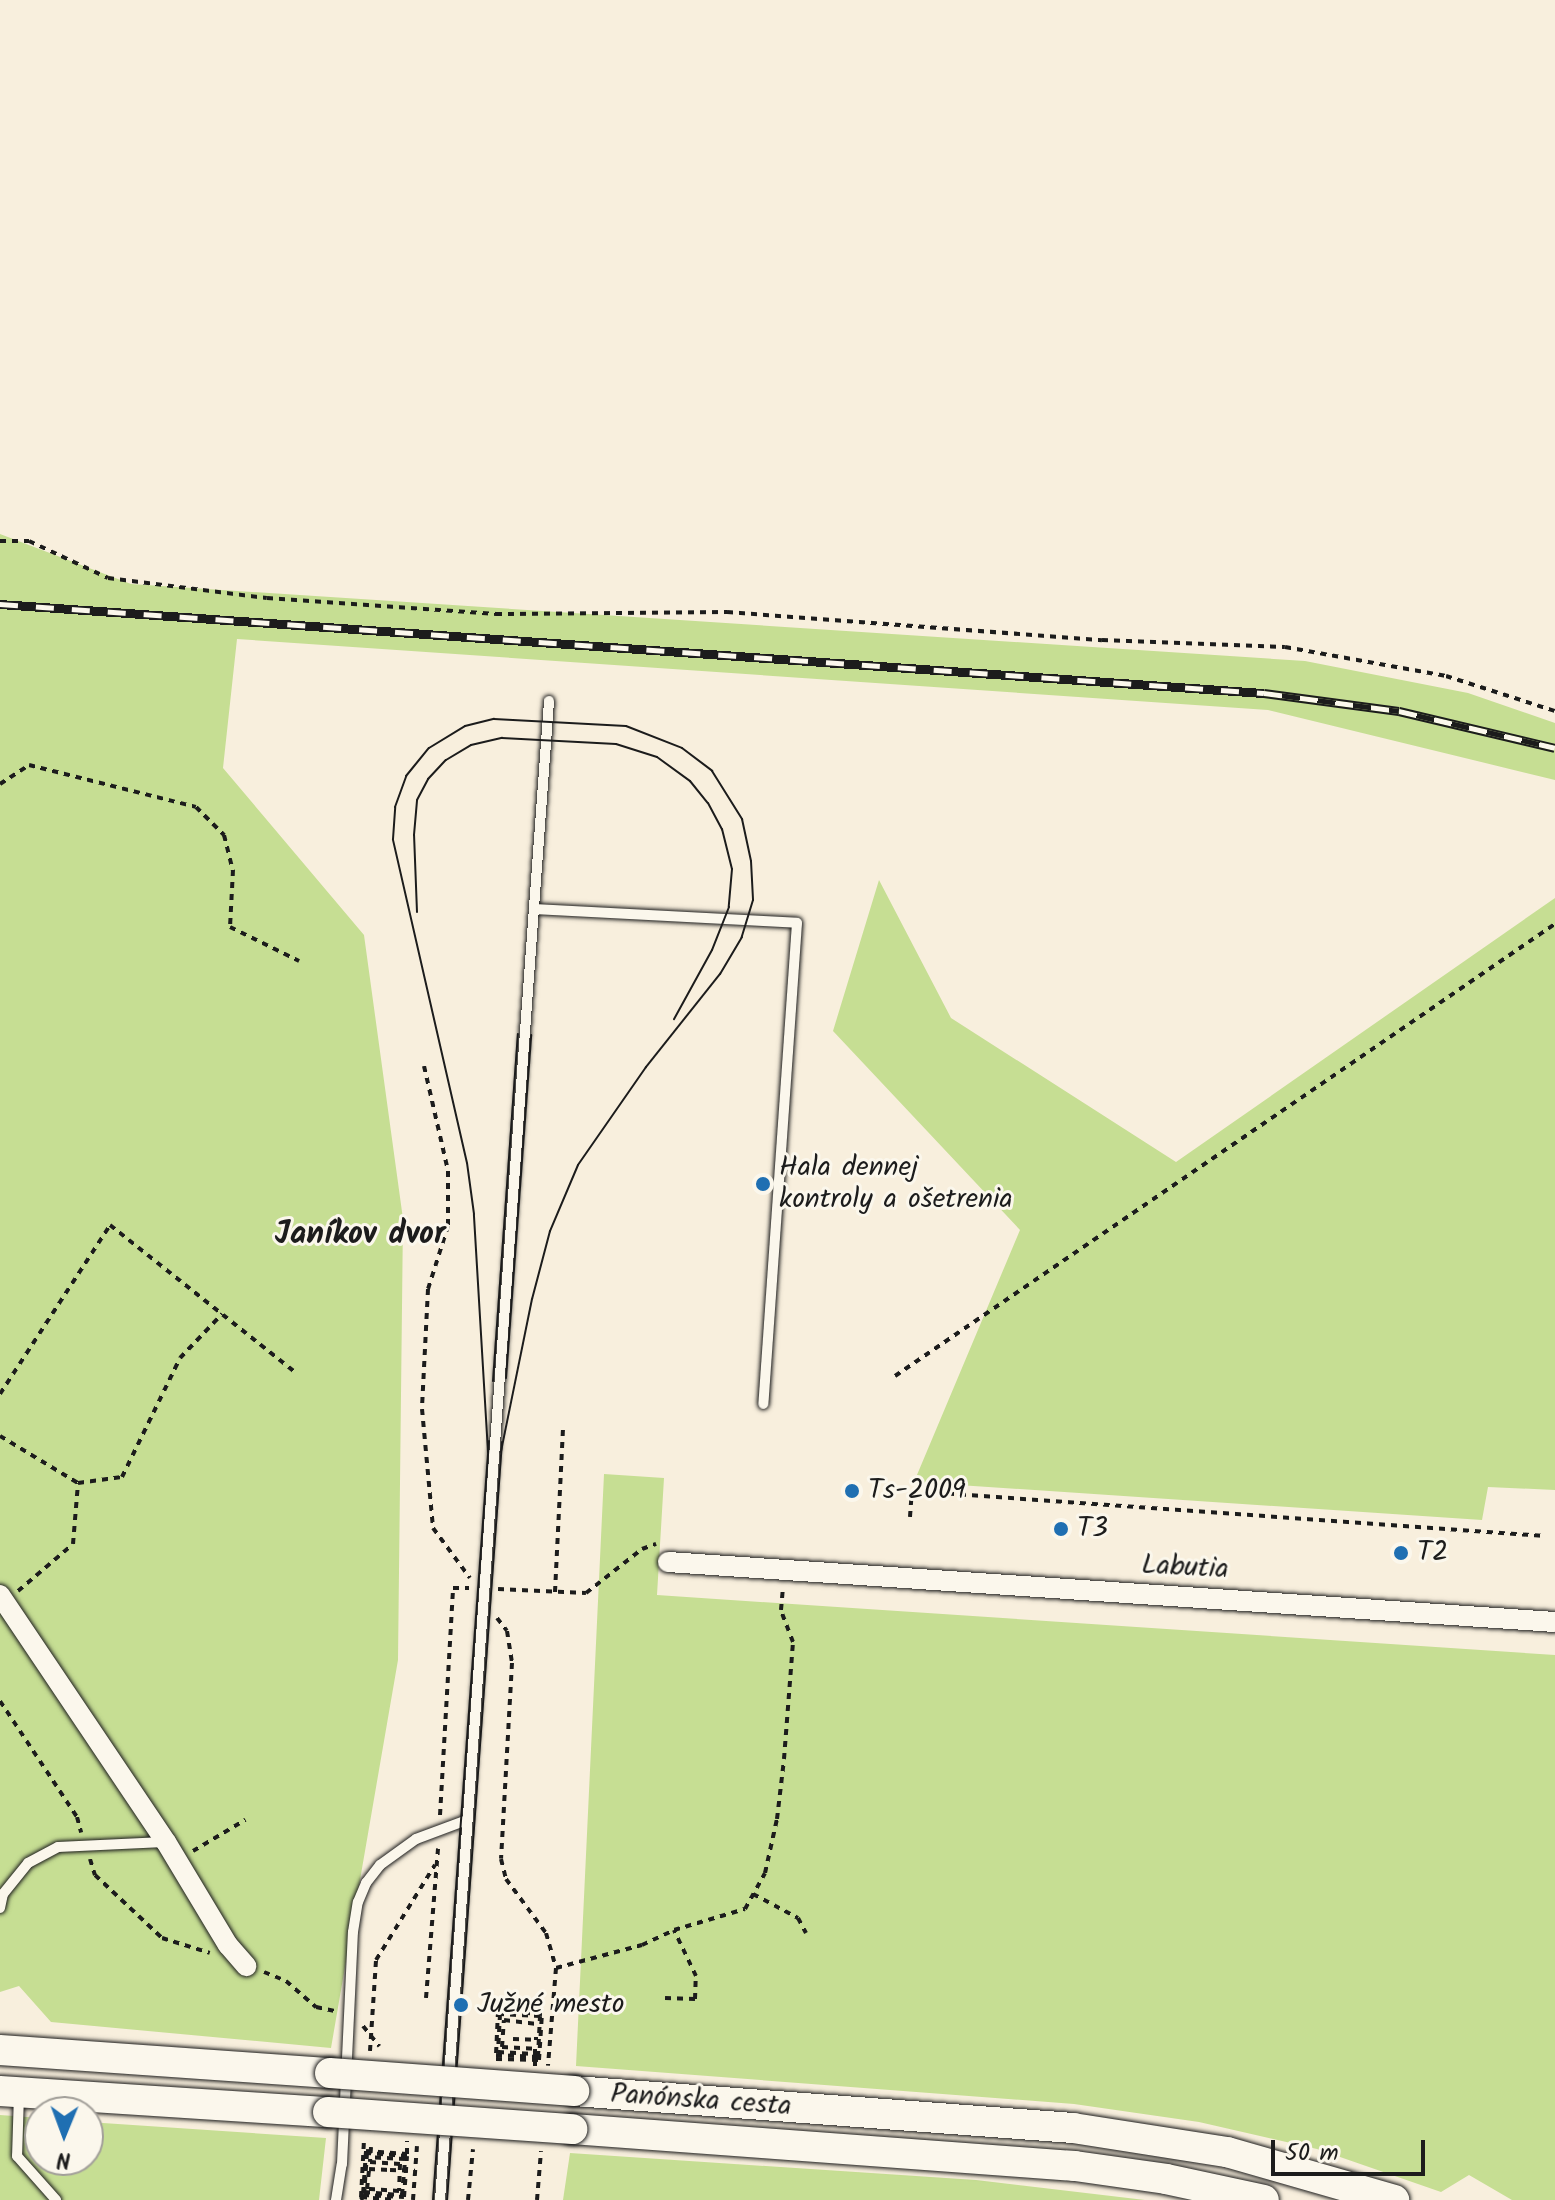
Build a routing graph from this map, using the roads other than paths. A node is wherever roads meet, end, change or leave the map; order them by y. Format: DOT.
graph roads {
  1 [pos="549,701"];
  2 [pos="534,909"];
  3 [pos="763,1404"];
  4 [pos="668,1562"];
  5 [pos="2,1599"];
  6 [pos="1555,1622"];
  7 [pos="467,1820"];
  8 [pos="166,1842"];
  9 [pos="0,1908"];
  10 [pos="246,1966"];
  11 [pos="7,2048"];
  12 [pos="10,2091"];
  13 [pos="862,2131"];
  14 [pos="56,2200"];
  15 [pos="336,2200"];
  16 [pos="440,2200"];
  17 [pos="1264,2200"];
  18 [pos="1394,2200"];
  1 -- 2 [label="lane"];
  2 -- 3 [label="lane"];
  2 -- 7 [label="lane"];
  4 -- 6 [label="street, Labutia"];
  5 -- 8 [label="street"];
  7 -- 15 [label="lane"];
  7 -- 16 [label="lane"];
  8 -- 9 [label="lane"];
  8 -- 10 [label="street"];
  11 -- 13 [label="main road, Panónska cesta, bridge"];
  12 -- 13 [label="main road, Panónska cesta, bridge"];
  12 -- 14 [label="lane"];
  13 -- 17 [label="main road, Panónska cesta"];
  13 -- 18 [label="main road, Panónska cesta"];
}
